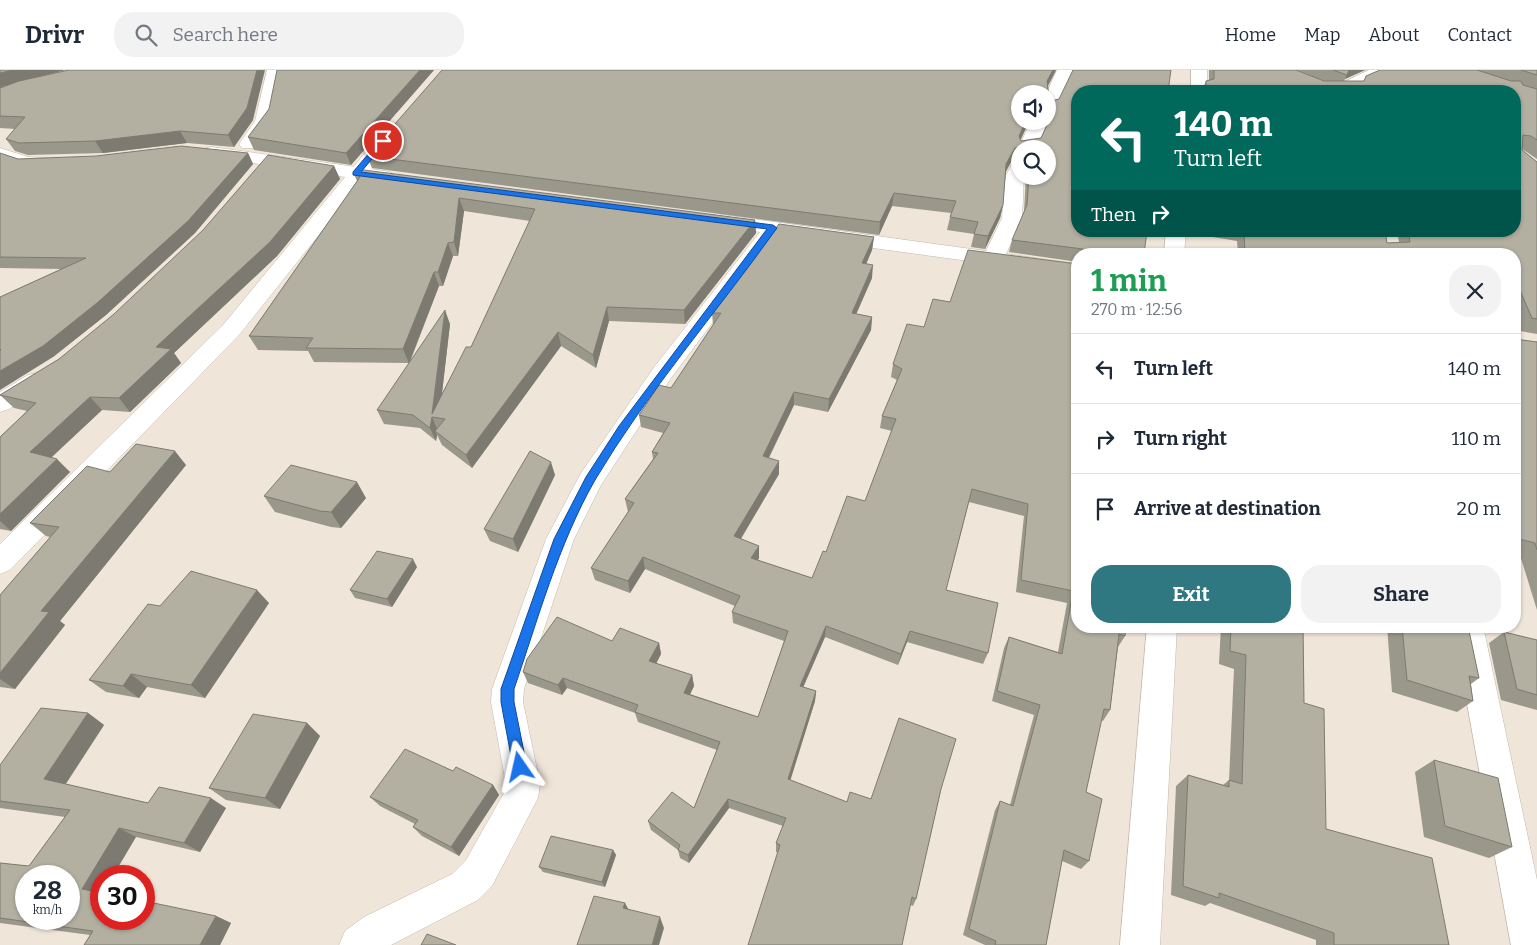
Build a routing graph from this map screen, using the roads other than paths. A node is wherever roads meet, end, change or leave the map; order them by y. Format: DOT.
graph roads {
  1 [pos="275,70"];
  2 [pos="1064,70"];
  3 [pos="1199,70"];
  4 [pos="1382,70"];
  5 [pos="1199,85"];
  6 [pos="1350,85"];
  7 [pos="1056,88"];
  8 [pos="410,111"];
  9 [pos="196,150"];
  10 [pos="0,153"];
  11 [pos="240,155"];
  12 [pos="63,161"];
  13 [pos="269,161"];
  14 [pos="356,174"];
  15 [pos="405,180"];
  16 [pos="251,182"];
  17 [pos="1014,185"];
  18 [pos="696,217"];
  19 [pos="773,228"];
  20 [pos="994,257"];
  21 [pos="1071,269"];
  22 [pos="54,370"];
  23 [pos="0,403"];
  24 [pos="0,562"];
  25 [pos="1162,633"];
  26 [pos="1469,633"];
  27 [pos="359,945"];
  28 [pos="1140,945"];
  29 [pos="1531,945"];
  1 -- 11 [label="street"];
  2 -- 7 [label="street"];
  3 -- 5 [label="street"];
  4 -- 6 [label="street"];
  8 -- 14 [label="street"];
  9 -- 11 [label="street"];
  10 -- 12 [label="street"];
  11 -- 13 [label="street"];
  13 -- 14 [label="street"];
  13 -- 16 [label="street"];
  14 -- 15 [label="street"];
  14 -- 24 [label="street"];
  17 -- 20 [label="street"];
  18 -- 19 [label="street"];
  19 -- 20 [label="street"];
  19 -- 27 [label="street"];
  20 -- 21 [label="street"];
  22 -- 23 [label="street"];
  25 -- 28 [label="street"];
  26 -- 29 [label="street"];
}
